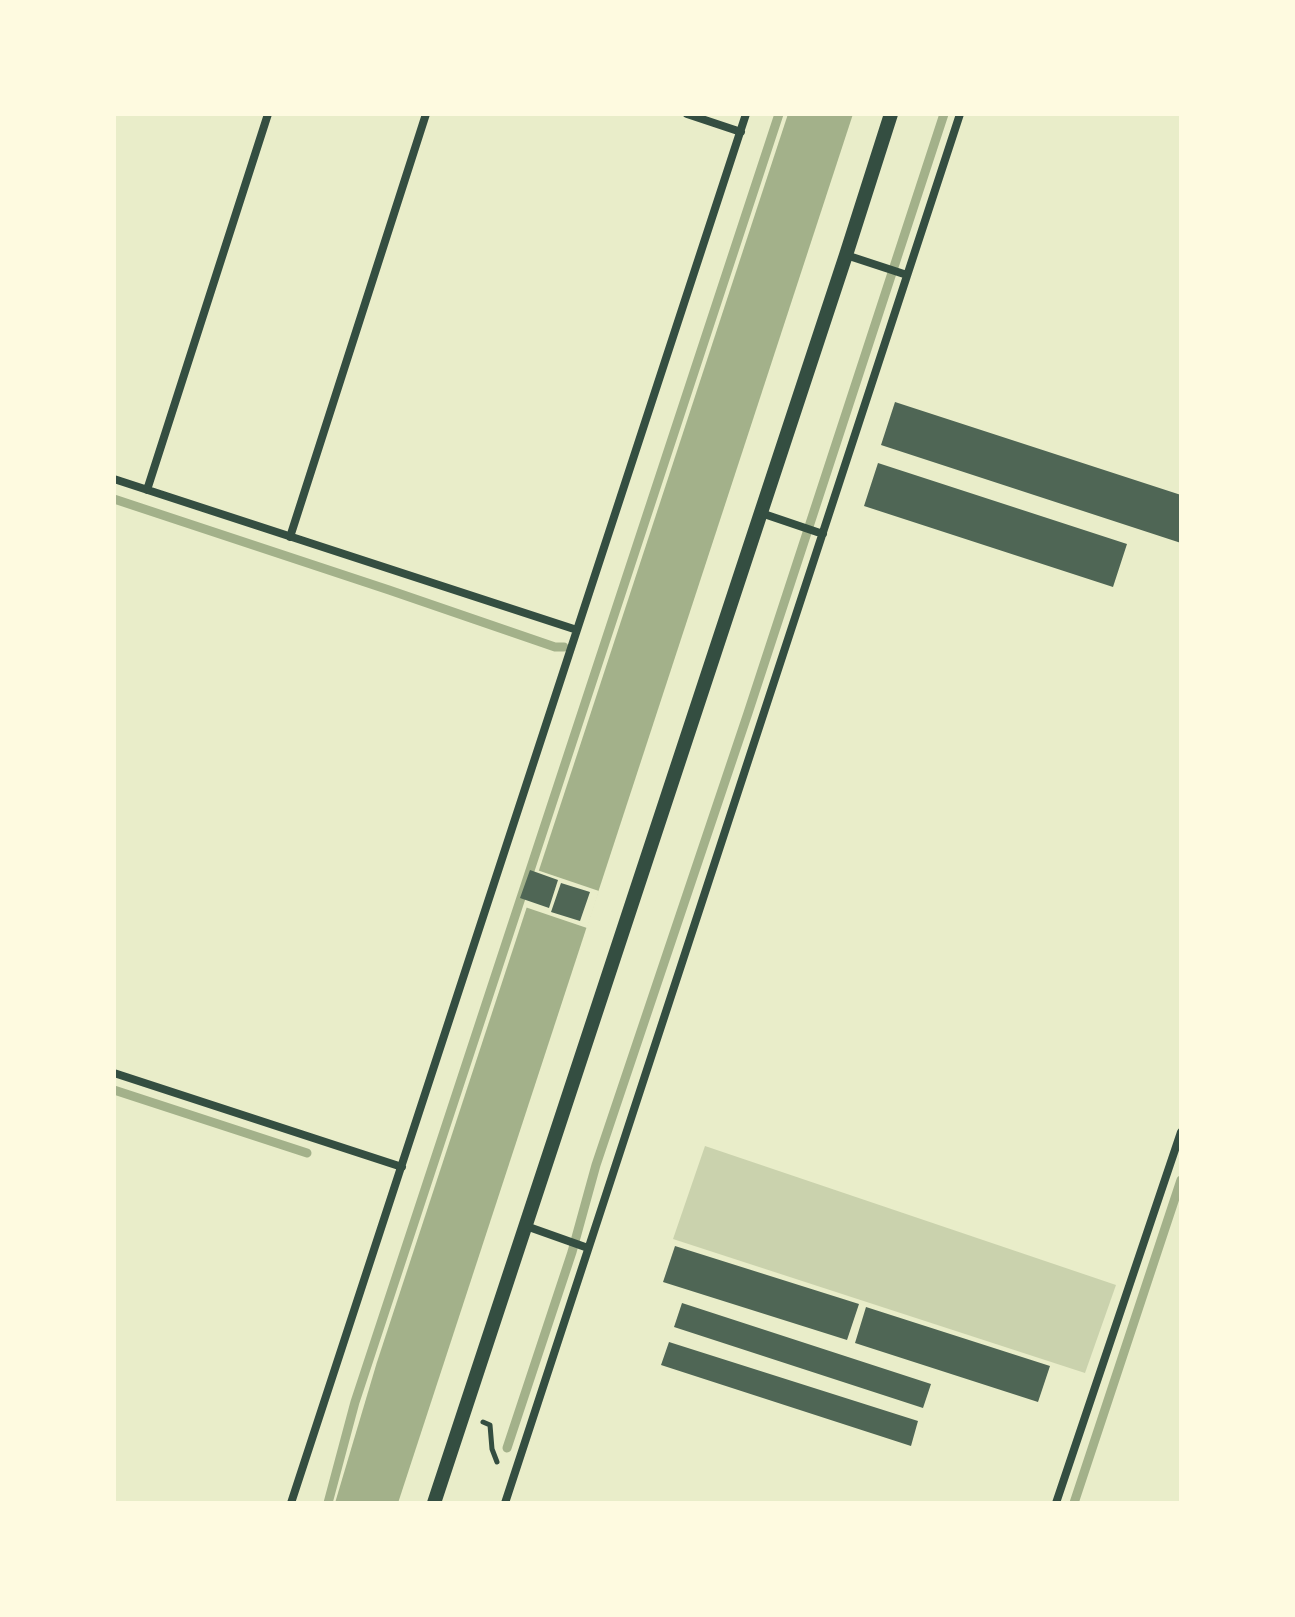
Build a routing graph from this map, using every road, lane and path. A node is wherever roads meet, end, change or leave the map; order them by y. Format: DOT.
graph roads {
  1 [pos="268,114"];
  2 [pos="426,114"];
  3 [pos="687,114"];
  4 [pos="746,114"];
  5 [pos="891,114"];
  6 [pos="960,114"];
  7 [pos="741,132"];
  8 [pos="846,255"];
  9 [pos="903,274"];
  10 [pos="114,479"];
  11 [pos="147,490"];
  12 [pos="761,513"];
  13 [pos="818,532"];
  14 [pos="290,537"];
  15 [pos="577,630"];
  16 [pos="114,1073"];
  17 [pos="1181,1132"];
  18 [pos="402,1167"];
  19 [pos="526,1226"];
  20 [pos="584,1247"];
  21 [pos="463,1416"];
  22 [pos="516,1470"];
  23 [pos="291,1503"];
  24 [pos="434,1503"];
  25 [pos="505,1503"];
  26 [pos="1056,1503"];
  1 -- 11 [label="street"];
  2 -- 14 [label="street"];
  3 -- 7 [label="street"];
  4 -- 7 [label="street"];
  5 -- 8 [label="street"];
  6 -- 9 [label="street"];
  7 -- 15 [label="street"];
  8 -- 9 [label="street"];
  8 -- 12 [label="street"];
  9 -- 13 [label="street"];
  10 -- 11 [label="street"];
  11 -- 14 [label="street"];
  12 -- 13 [label="street"];
  12 -- 19 [label="street"];
  13 -- 20 [label="street"];
  14 -- 15 [label="street"];
  15 -- 18 [label="street"];
  16 -- 18 [label="street"];
  17 -- 26 [label="street"];
  18 -- 23 [label="street"];
  19 -- 20 [label="street"];
  19 -- 21 [label="street"];
  20 -- 22 [label="street"];
  21 -- 22 [label="path"];
  21 -- 24 [label="street"];
  22 -- 25 [label="street"];
}
